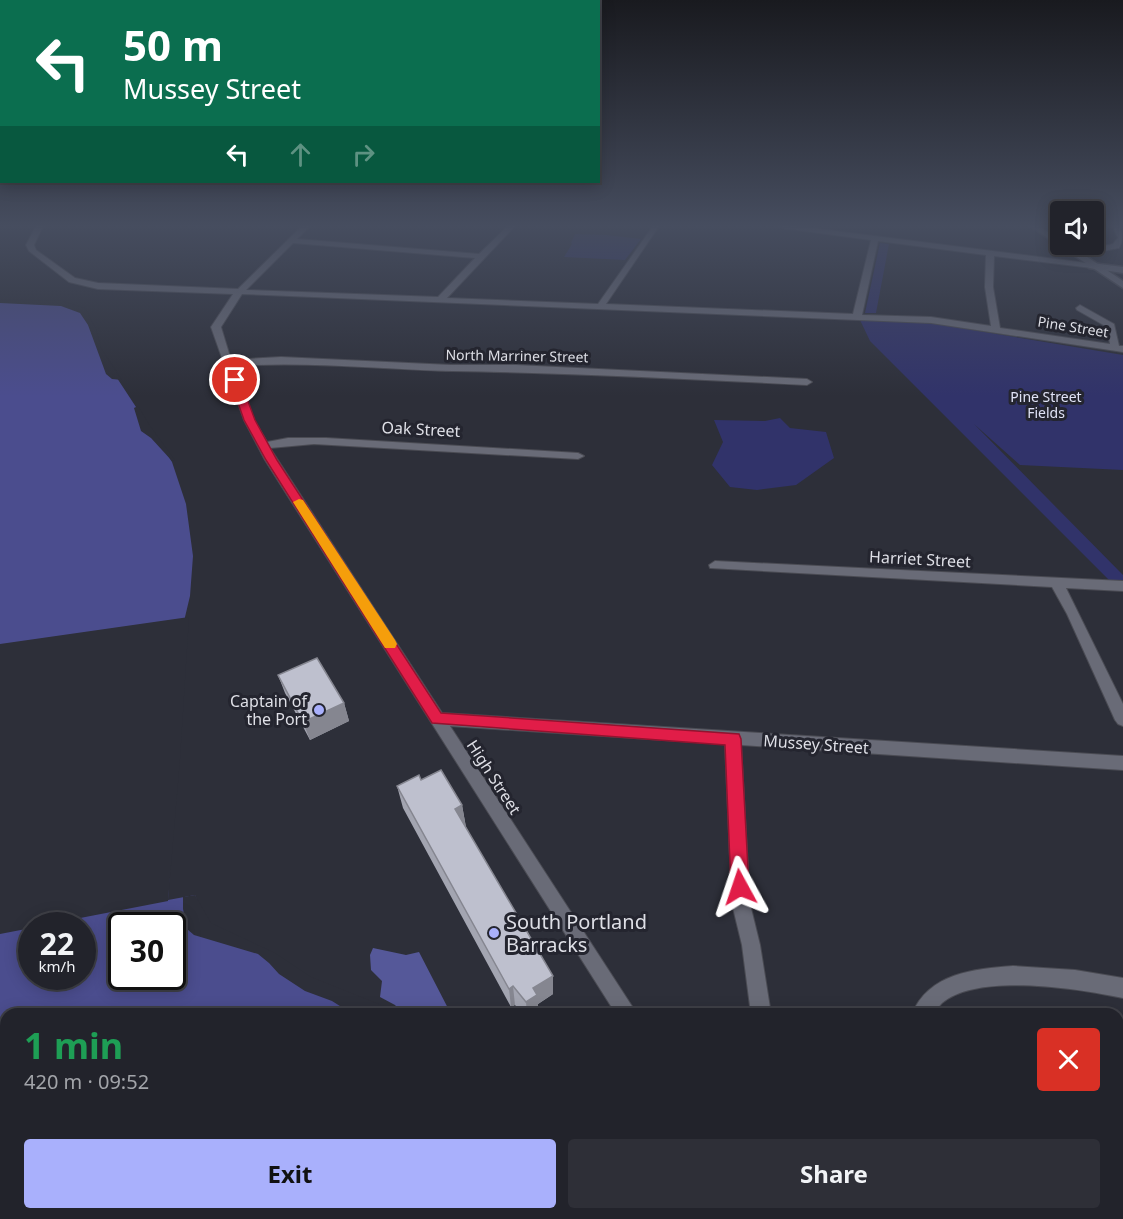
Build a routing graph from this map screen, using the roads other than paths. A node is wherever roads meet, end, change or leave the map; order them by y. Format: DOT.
graph roads {
  1 [pos="83,283"];
  2 [pos="250,283"];
  3 [pos="457,283"];
  4 [pos="616,283"];
  5 [pos="865,283"];
  6 [pos="989,283"];
  7 [pos="240,293"];
  8 [pos="440,301"];
  9 [pos="600,306"];
  10 [pos="1080,308"];
  11 [pos="857,316"];
  12 [pos="1111,326"];
  13 [pos="996,328"];
  14 [pos="1123,328"];
  15 [pos="1119,348"];
  16 [pos="227,363"];
  17 [pos="807,382"];
  18 [pos="264,446"];
  19 [pos="578,456"];
  20 [pos="715,565"];
  21 [pos="1058,585"];
  22 [pos="1123,586"];
  23 [pos="437,719"];
  24 [pos="1123,720"];
  25 [pos="733,739"];
  26 [pos="1123,763"];
  27 [pos="1123,988"];
  28 [pos="623,1008"];
  29 [pos="760,1008"];
  30 [pos="925,1008"];
  1 -- 7 [label="street, Pine Street"];
  2 -- 7 [label="street, High Street"];
  3 -- 8 [label="street"];
  4 -- 9 [label="street"];
  5 -- 11 [label="street"];
  6 -- 13 [label="street"];
  7 -- 8 [label="street, Pine Street"];
  7 -- 16 [label="street, High Street"];
  8 -- 9 [label="street, Pine Street"];
  9 -- 11 [label="street, Pine Street"];
  10 -- 12 [label="street"];
  11 -- 13 [label="street, Pine Street"];
  12 -- 14 [label="street"];
  12 -- 15 [label="street"];
  13 -- 15 [label="street, Pine Street"];
  16 -- 17 [label="street, North Marriner Street"];
  16 -- 18 [label="street, High Street"];
  18 -- 19 [label="street, Oak Street"];
  18 -- 23 [label="street, High Street"];
  20 -- 21 [label="street, Harriet Street"];
  21 -- 22 [label="street, Harriet Street"];
  21 -- 24 [label="street"];
  23 -- 25 [label="street, Mussey Street"];
  23 -- 28 [label="street, High Street"];
  25 -- 26 [label="street, Mussey Street"];
  25 -- 29 [label="street"];
  27 -- 30 [label="street"];
}
